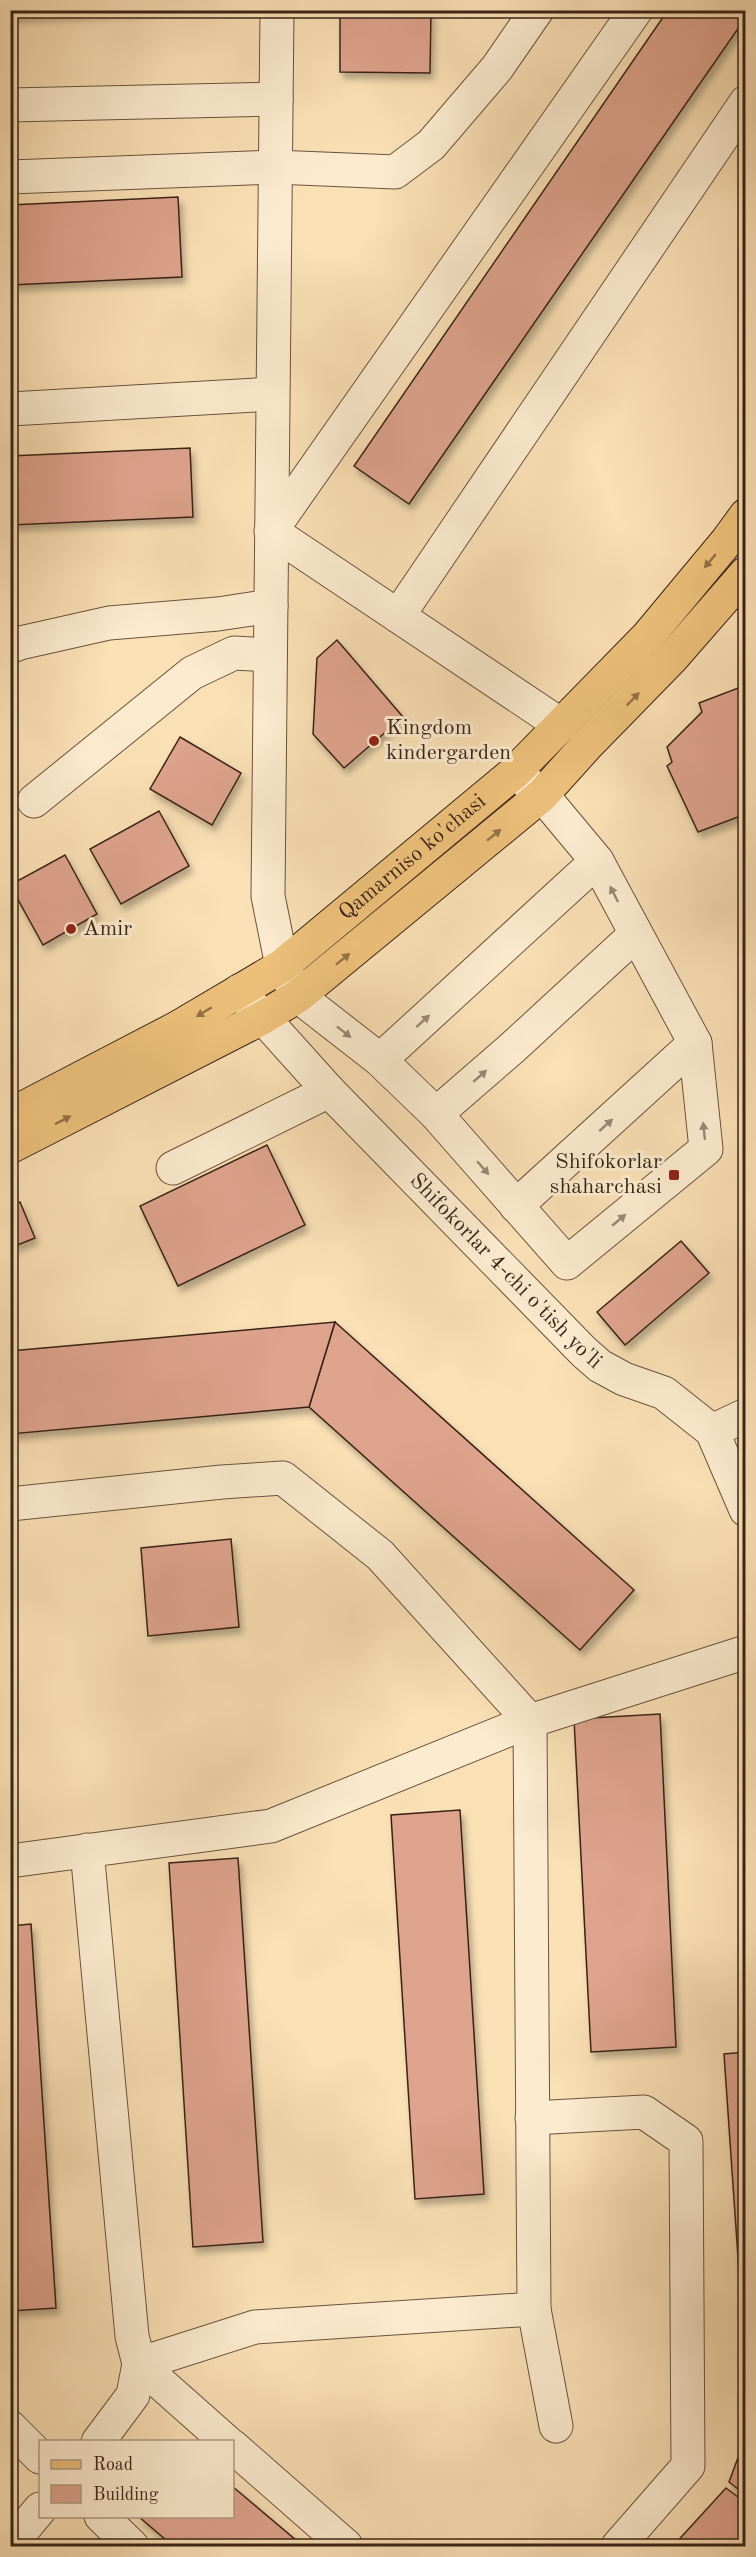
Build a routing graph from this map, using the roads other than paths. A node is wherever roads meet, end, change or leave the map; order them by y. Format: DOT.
graph roads {
  1 [pos="277,10"];
  2 [pos="537,10"];
  3 [pos="636,10"];
  4 [pos="276,99"];
  5 [pos="746,102"];
  6 [pos="10,105"];
  7 [pos="275,167"];
  8 [pos="10,177"];
  9 [pos="272,394"];
  10 [pos="10,409"];
  11 [pos="746,515"];
  12 [pos="271,531"];
  13 [pos="746,573"];
  14 [pos="271,606"];
  15 [pos="398,616"];
  16 [pos="10,647"];
  17 [pos="270,655"];
  18 [pos="561,724"];
  19 [pos="515,772"];
  20 [pos="542,795"];
  21 [pos="34,801"];
  22 [pos="597,861"];
  23 [pos="635,935"];
  24 [pos="282,966"];
  25 [pos="240,991"];
  26 [pos="298,996"];
  27 [pos="262,1018"];
  28 [pos="695,1043"];
  29 [pos="380,1060"];
  30 [pos="329,1091"];
  31 [pos="436,1114"];
  32 [pos="10,1115"];
  33 [pos="10,1147"];
  34 [pos="173,1168"];
  35 [pos="516,1206"];
  36 [pos="746,1414"];
  37 [pos="712,1431"];
  38 [pos="10,1504"];
  39 [pos="746,1510"];
  40 [pos="746,1652"];
  41 [pos="531,1721"];
  42 [pos="87,1850"];
  43 [pos="10,1861"];
  44 [pos="532,2118"];
  45 [pos="534,2309"];
  46 [pos="139,2364"];
  47 [pos="556,2426"];
  48 [pos="10,2427"];
  49 [pos="100,2440"];
  50 [pos="225,2440"];
  51 [pos="234,2448"];
  52 [pos="39,2456"];
  53 [pos="39,2510"];
  54 [pos="102,2518"];
  55 [pos="10,2545"];
  56 [pos="132,2547"];
  57 [pos="346,2547"];
  58 [pos="618,2547"];
  1 -- 4 [label="street"];
  2 -- 7 [label="street"];
  3 -- 12 [label="street"];
  4 -- 6 [label="street"];
  4 -- 7 [label="street"];
  5 -- 15 [label="street"];
  7 -- 8 [label="street"];
  7 -- 9 [label="street"];
  9 -- 10 [label="street"];
  9 -- 12 [label="street"];
  11 -- 18 [label="main road, Qamarniso ko'chasi, one-way"];
  12 -- 14 [label="street"];
  12 -- 15 [label="street"];
  20 -- 13 [label="main road, Qamarniso ko'chasi, one-way"];
  14 -- 16 [label="street"];
  14 -- 17 [label="street"];
  15 -- 18 [label="street"];
  17 -- 21 [label="street"];
  17 -- 24 [label="street"];
  18 -- 19 [label="main road, Qamarniso ko'chasi"];
  19 -- 20 [label="street"];
  19 -- 24 [label="main road, Qamarniso ko'chasi"];
  20 -- 22 [label="street"];
  26 -- 20 [label="main road, Qamarniso ko'chasi, one-way"];
  23 -- 22 [label="street, one-way"];
  29 -- 22 [label="street, one-way"];
  23 -- 28 [label="street"];
  31 -- 23 [label="street, one-way"];
  24 -- 25 [label="main road, Qamarniso ko'chasi"];
  24 -- 26 [label="street"];
  25 -- 27 [label="street, Shifokorlar 4-chi o'tish yo'li"];
  25 -- 32 [label="main road, Qamarniso ko'chasi, one-way"];
  26 -- 27 [label="main road, Qamarniso ko'chasi"];
  26 -- 29 [label="street, one-way"];
  27 -- 30 [label="street, Shifokorlar 4-chi o'tish yo'li"];
  33 -- 27 [label="main road, Qamarniso ko'chasi, one-way"];
  35 -- 28 [label="street, one-way"];
  35 -- 28 [label="street, one-way"];
  29 -- 31 [label="street"];
  30 -- 34 [label="street"];
  30 -- 37 [label="street, Shifokorlar 4-chi o'tish yo'li"];
  31 -- 35 [label="street, one-way"];
  36 -- 37 [label="street"];
  37 -- 39 [label="street, Shifokorlar 4-chi o'tish yo'li"];
  38 -- 41 [label="street"];
  40 -- 41 [label="street"];
  41 -- 42 [label="street"];
  41 -- 44 [label="street"];
  42 -- 43 [label="street"];
  42 -- 46 [label="street"];
  44 -- 45 [label="street"];
  44 -- 58 [label="street"];
  45 -- 46 [label="street"];
  45 -- 47 [label="street"];
  46 -- 49 [label="street"];
  46 -- 50 [label="street"];
  48 -- 52 [label="street"];
  51 -- 57 [label="street"];
  53 -- 55 [label="street"];
  54 -- 56 [label="street"];
}
